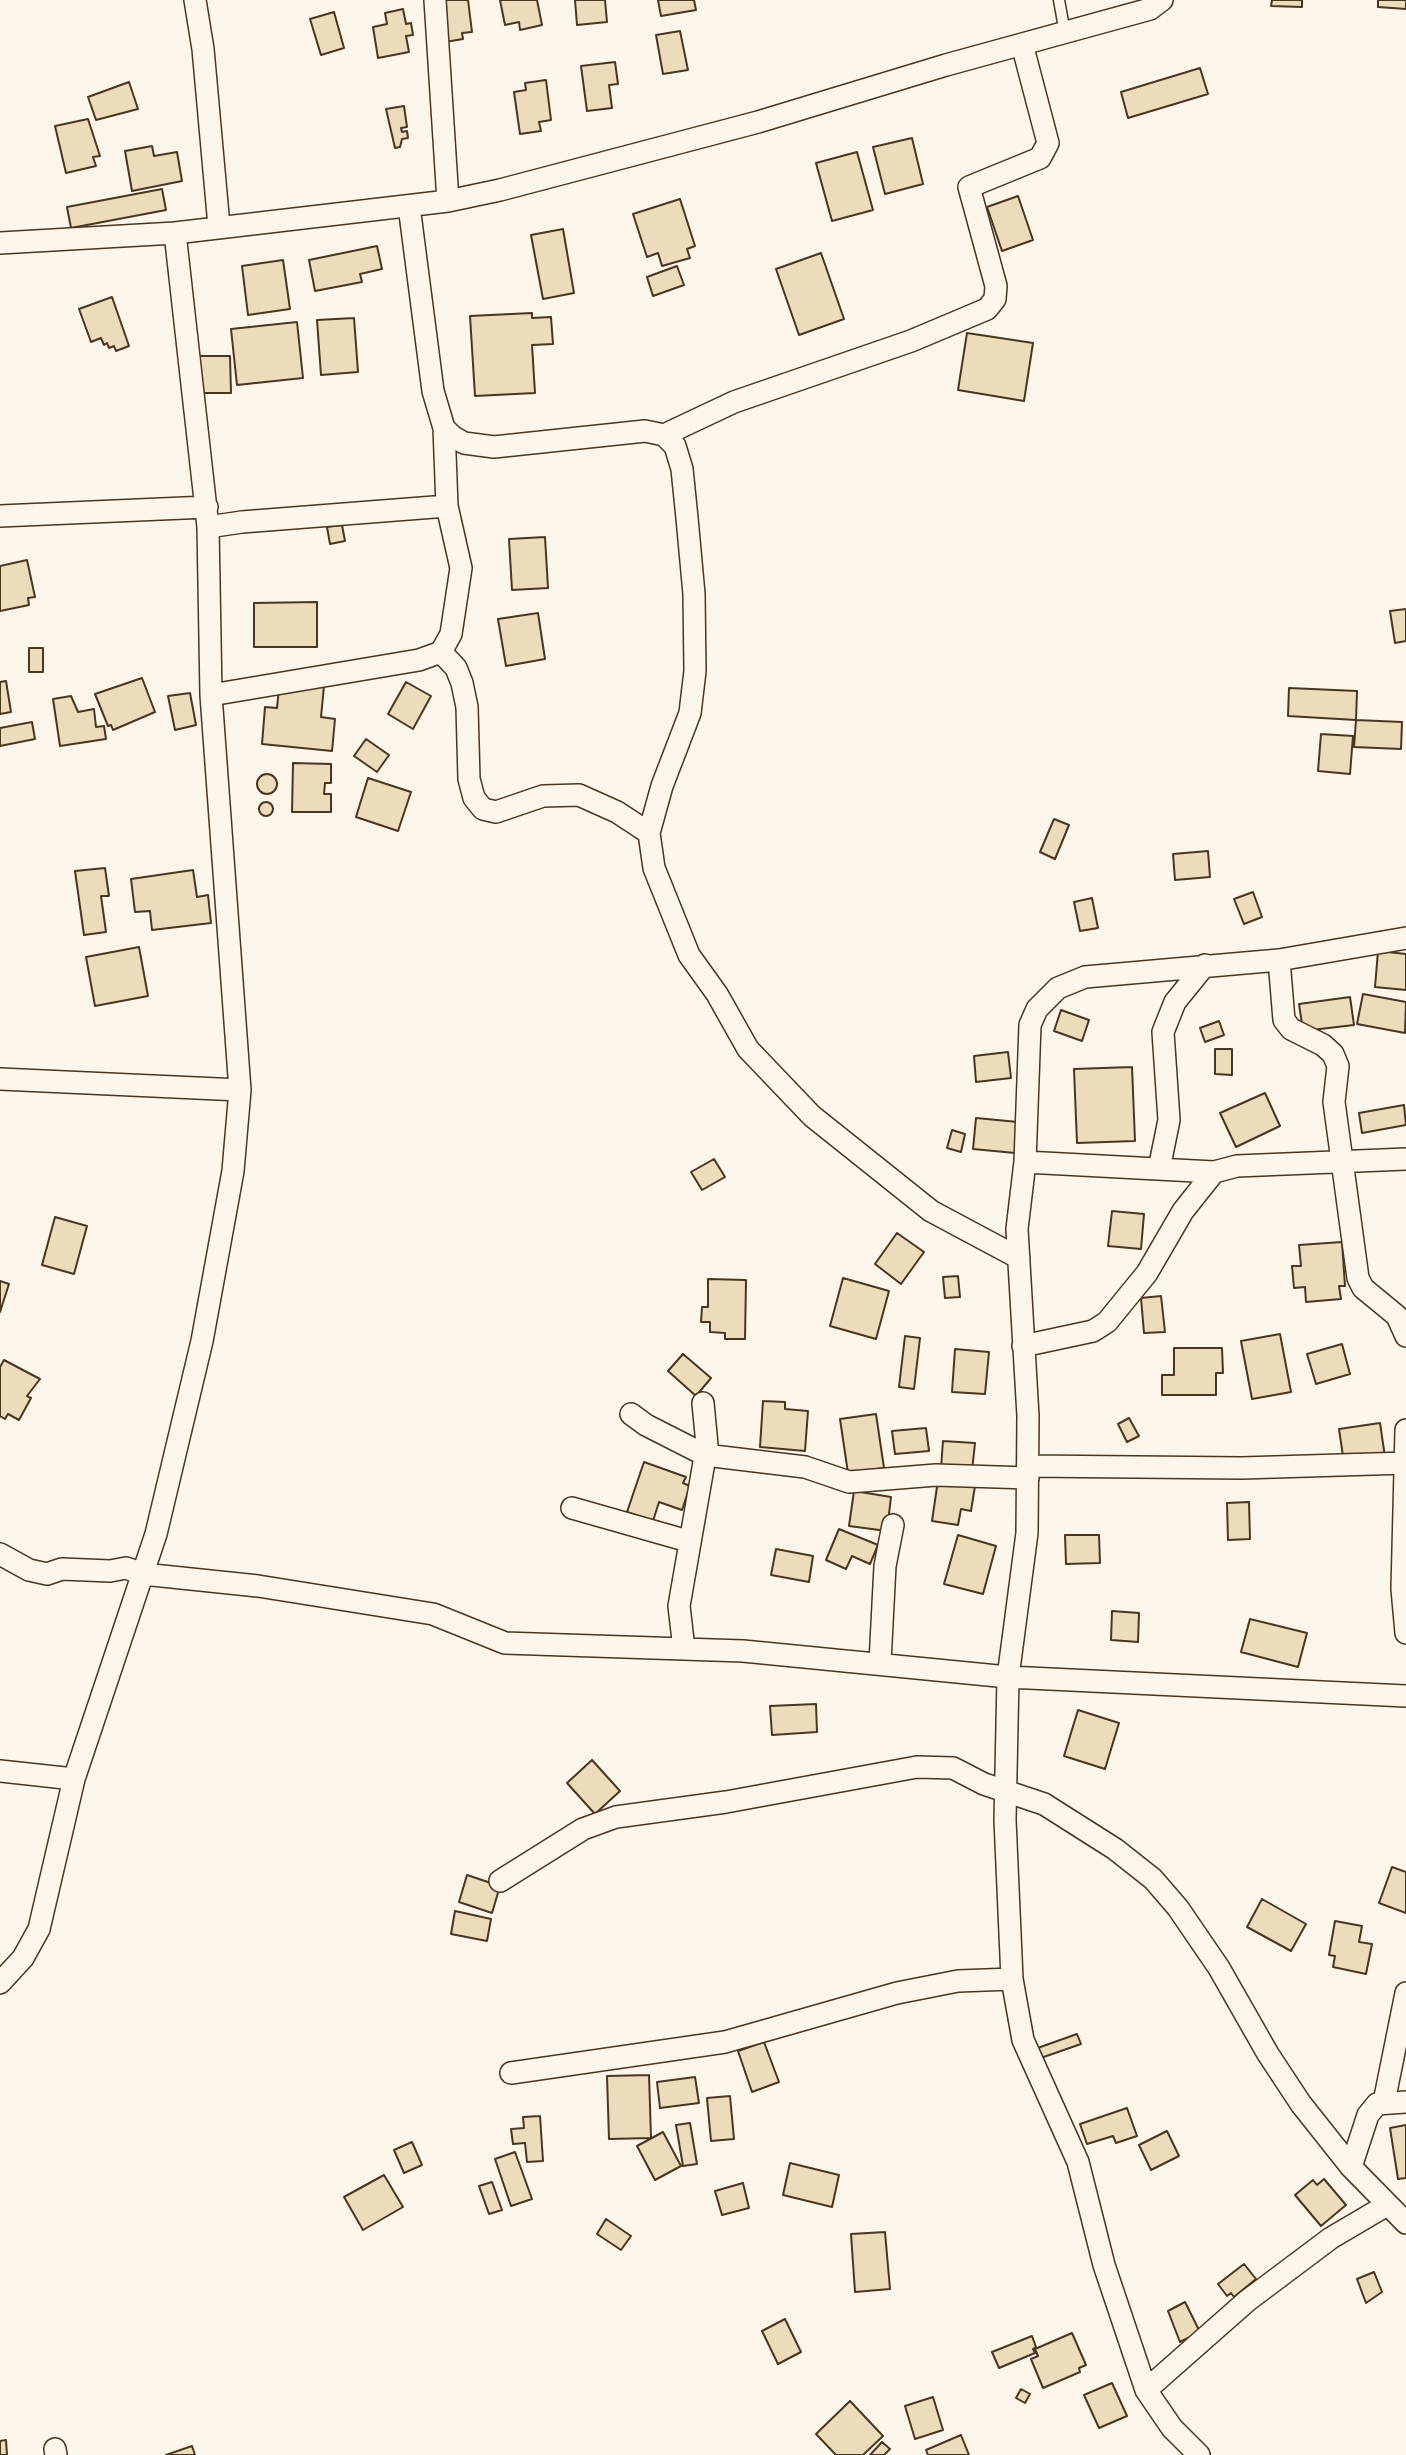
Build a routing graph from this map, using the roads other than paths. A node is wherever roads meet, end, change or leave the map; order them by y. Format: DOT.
graph roads {
  1 [pos="195,0"];
  2 [pos="435,0"];
  3 [pos="1059,0"];
  4 [pos="1162,0"];
  5 [pos="1065,33"];
  6 [pos="1022,44"];
  7 [pos="449,201"];
  8 [pos="408,206"];
  9 [pos="219,226"];
  10 [pos="175,233"];
  11 [pos="0,243"];
  12 [pos="444,428"];
  13 [pos="664,435"];
  14 [pos="447,506"];
  15 [pos="0,516"];
  16 [pos="207,517"];
  17 [pos="441,652"];
  18 [pos="211,695"];
  19 [pos="649,833"];
  20 [pos="1406,938"];
  21 [pos="1279,960"];
  22 [pos="1205,965"];
  23 [pos="0,1079"];
  24 [pos="240,1090"];
  25 [pos="1406,1160"];
  26 [pos="1025,1162"];
  27 [pos="1342,1163"];
  28 [pos="1159,1169"];
  29 [pos="1214,1172"];
  30 [pos="1019,1258"];
  31 [pos="1406,1336"];
  32 [pos="1023,1346"];
  33 [pos="703,1403"];
  34 [pos="631,1414"];
  35 [pos="1406,1430"];
  36 [pos="705,1455"];
  37 [pos="1405,1463"];
  38 [pos="1028,1472"];
  39 [pos="572,1508"];
  40 [pos="893,1525"];
  41 [pos="688,1541"];
  42 [pos="0,1554"];
  43 [pos="143,1574"];
  44 [pos="1406,1633"];
  45 [pos="684,1650"];
  46 [pos="880,1662"];
  47 [pos="1008,1677"];
  48 [pos="1406,1696"];
  49 [pos="0,1771"];
  50 [pos="74,1779"];
  51 [pos="1006,1788"];
  52 [pos="500,1881"];
  53 [pos="1012,1979"];
  54 [pos="0,1983"];
  55 [pos="1406,1993"];
  56 [pos="511,2073"];
  57 [pos="1384,2102"];
  58 [pos="1406,2102"];
  59 [pos="1351,2167"];
  60 [pos="1387,2205"];
  61 [pos="1406,2224"];
  62 [pos="1146,2390"];
  63 [pos="1199,2455"];
  1 -- 9 [label="street"];
  2 -- 7 [label="street"];
  3 -- 5 [label="lane"];
  4 -- 5 [label="street"];
  5 -- 6 [label="street"];
  6 -- 7 [label="street"];
  6 -- 13 [label="street"];
  7 -- 8 [label="street"];
  8 -- 9 [label="street"];
  8 -- 12 [label="street"];
  9 -- 10 [label="street"];
  10 -- 11 [label="street"];
  10 -- 16 [label="street"];
  12 -- 13 [label="street"];
  12 -- 14 [label="street"];
  13 -- 19 [label="street"];
  14 -- 16 [label="street"];
  14 -- 17 [label="street"];
  15 -- 16 [label="street"];
  16 -- 18 [label="street"];
  17 -- 18 [label="street"];
  17 -- 19 [label="street"];
  18 -- 24 [label="street"];
  19 -- 30 [label="street"];
  20 -- 21 [label="street"];
  21 -- 22 [label="street"];
  21 -- 27 [label="street"];
  22 -- 26 [label="street"];
  22 -- 28 [label="street"];
  23 -- 24 [label="street"];
  24 -- 43 [label="street"];
  25 -- 27 [label="street"];
  26 -- 28 [label="street"];
  26 -- 30 [label="street"];
  27 -- 29 [label="street"];
  27 -- 31 [label="street"];
  28 -- 29 [label="street"];
  29 -- 32 [label="street"];
  30 -- 32 [label="street"];
  32 -- 38 [label="street"];
  33 -- 36 [label="street"];
  34 -- 36 [label="street"];
  35 -- 37 [label="street"];
  36 -- 38 [label="street"];
  36 -- 41 [label="street"];
  37 -- 38 [label="street"];
  37 -- 44 [label="street"];
  38 -- 47 [label="street"];
  39 -- 41 [label="street"];
  40 -- 46 [label="street"];
  41 -- 45 [label="street"];
  42 -- 43 [label="street"];
  43 -- 45 [label="street"];
  43 -- 50 [label="street"];
  45 -- 46 [label="street"];
  46 -- 47 [label="street"];
  47 -- 48 [label="street"];
  47 -- 51 [label="street"];
  49 -- 50 [label="street"];
  50 -- 54 [label="street"];
  51 -- 52 [label="street"];
  51 -- 53 [label="street"];
  51 -- 59 [label="street"];
  53 -- 56 [label="street"];
  53 -- 62 [label="street"];
  55 -- 57 [label="street"];
  57 -- 58 [label="street"];
  57 -- 59 [label="street"];
  59 -- 60 [label="street"];
  60 -- 61 [label="street"];
  60 -- 62 [label="street"];
  62 -- 63 [label="street"];
}
